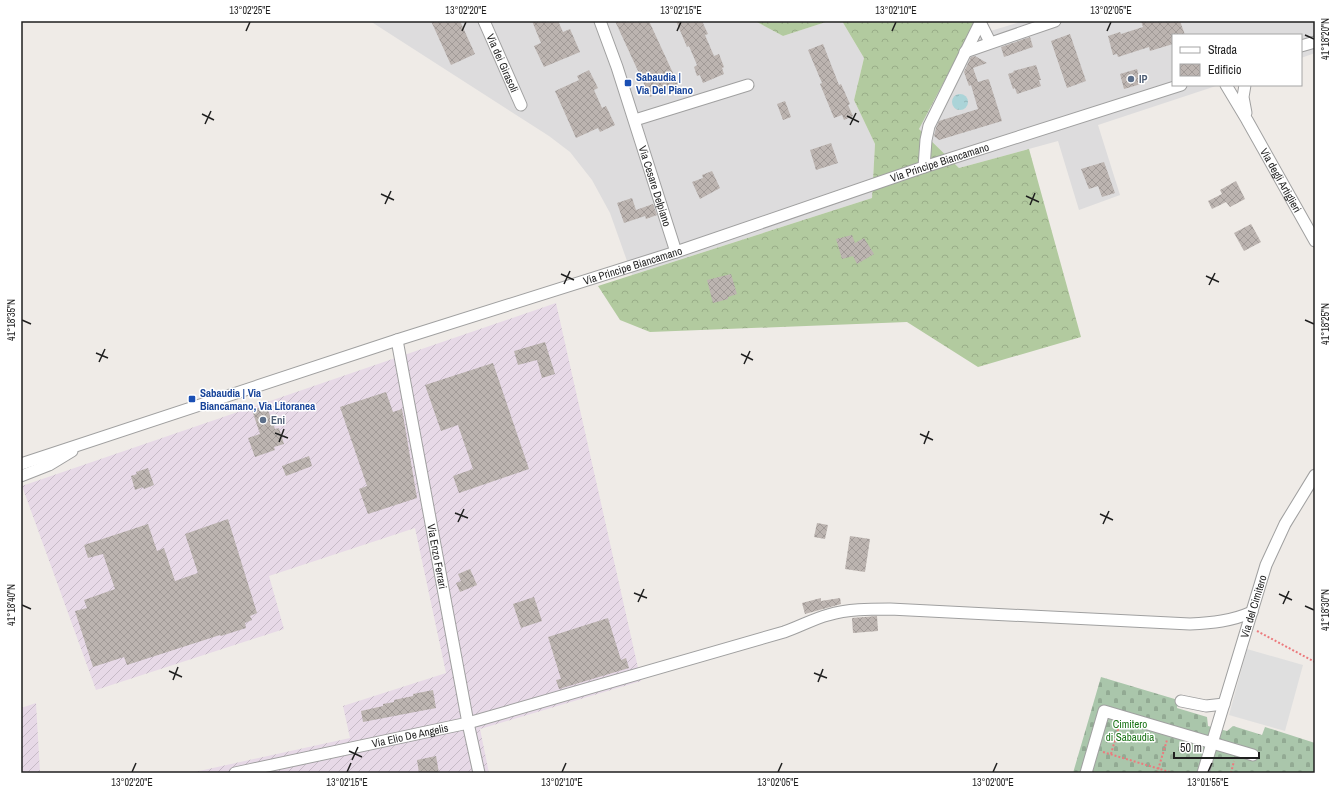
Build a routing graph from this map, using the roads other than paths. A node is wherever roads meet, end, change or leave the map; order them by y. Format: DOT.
graph roads {
  1 [pos="484,21"];
  2 [pos="600,21"];
  3 [pos="1055,21"];
  4 [pos="981,22"];
  5 [pos="990,42"];
  6 [pos="1315,42"];
  7 [pos="1302,46"];
  8 [pos="965,52"];
  9 [pos="748,85"];
  10 [pos="1178,86"];
  11 [pos="1227,86"];
  12 [pos="1246,86"];
  13 [pos="521,105"];
  14 [pos="635,120"];
  15 [pos="1247,120"];
  16 [pos="924,167"];
  17 [pos="1315,241"];
  18 [pos="676,252"];
  19 [pos="397,340"];
  20 [pos="83,444"];
  21 [pos="21,464"];
  22 [pos="1315,475"];
  23 [pos="21,476"];
  24 [pos="1252,612"];
  25 [pos="1181,701"];
  26 [pos="1224,704"];
  27 [pos="468,723"];
  28 [pos="1212,744"];
  29 [pos="1253,755"];
  30 [pos="235,773"];
  31 [pos="479,773"];
  32 [pos="1086,773"];
  33 [pos="1203,773"];
  1 -- 13 [label="street, Via dei Girasoli"];
  2 -- 14 [label="street, Via Cesare Delpiano"];
  3 -- 5 [label="street"];
  4 -- 5 [label="street"];
  4 -- 8 [label="street"];
  5 -- 8 [label="street"];
  6 -- 7 [label="street"];
  8 -- 16 [label="street"];
  9 -- 14 [label="street"];
  10 -- 16 [label="street, Via Principe Biancamano"];
  11 -- 15 [label="street, Via degli Artiglieri"];
  12 -- 15 [label="street, Via degli Artiglieri"];
  14 -- 18 [label="street, Via Cesare Delpiano"];
  15 -- 17 [label="street, Via degli Artiglieri"];
  16 -- 18 [label="street, Via Principe Biancamano"];
  18 -- 19 [label="street, Via Principe Biancamano"];
  19 -- 20 [label="street, Via Principe Biancamano"];
  19 -- 27 [label="street, Via Enzo Ferrari"];
  20 -- 21 [label="street, Via Principe Biancamano"];
  20 -- 23 [label="street, Via Principe Biancamano"];
  22 -- 24 [label="street, Via del Cimitero"];
  24 -- 26 [label="street, Via del Cimitero"];
  24 -- 27 [label="street, Via Elio De Angelis"];
  25 -- 26 [label="street"];
  26 -- 28 [label="street, Via del Cimitero"];
  27 -- 30 [label="street, Via Elio De Angelis"];
  27 -- 31 [label="street, Via Enzo Ferrari"];
  28 -- 29 [label="street"];
  28 -- 32 [label="street"];
  28 -- 33 [label="street, Via del Cimitero"];
}
